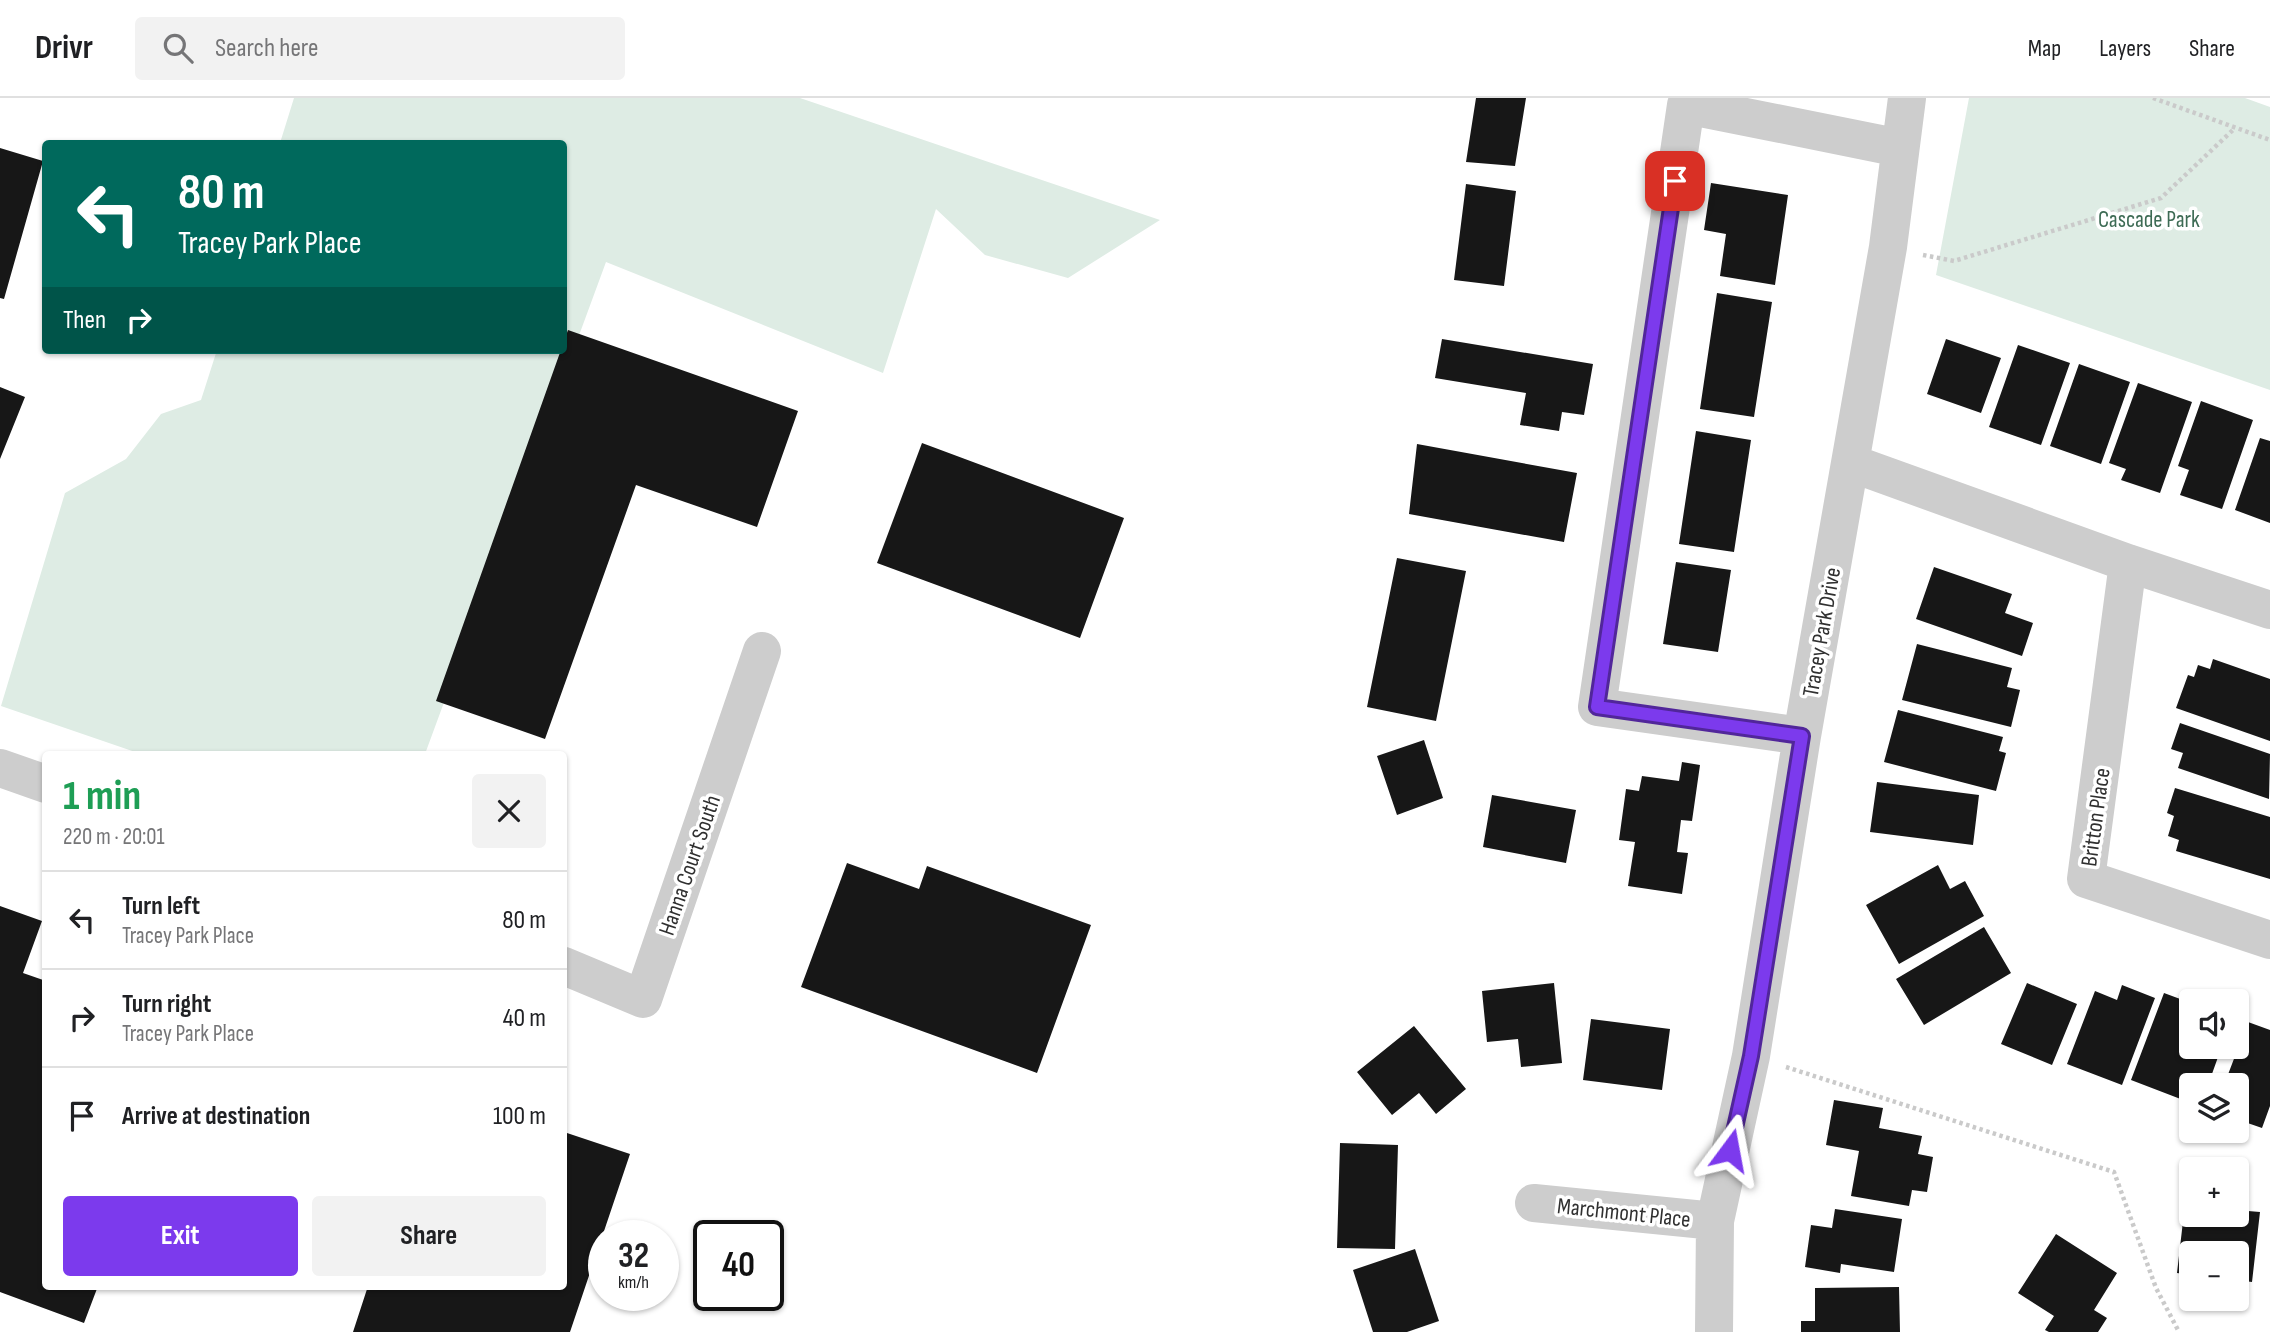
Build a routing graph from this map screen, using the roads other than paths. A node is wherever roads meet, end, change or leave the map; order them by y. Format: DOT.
graph roads {
  1 [pos="1907,98"];
  2 [pos="1900,148"];
  3 [pos="1852,463"];
  4 [pos="2129,563"];
  5 [pos="2270,610"];
  6 [pos="762,651"];
  7 [pos="1802,736"];
  8 [pos="0,768"];
  9 [pos="42,783"];
  10 [pos="2270,940"];
  11 [pos="567,967"];
  12 [pos="1534,1203"];
  13 [pos="1715,1221"];
  14 [pos="1714,1332"];
  1 -- 2 [label="street, Tracey Park Drive"];
  2 -- 3 [label="street, Tracey Park Drive"];
  2 -- 7 [label="street"];
  3 -- 4 [label="street"];
  3 -- 7 [label="street, Tracey Park Drive"];
  4 -- 5 [label="street"];
  4 -- 10 [label="street, Britton Place"];
  6 -- 11 [label="street, Hanna Court South"];
  7 -- 13 [label="street, Tracey Park Drive"];
  8 -- 9 [label="street"];
  12 -- 13 [label="street, Marchmont Place"];
  13 -- 14 [label="street, Tracey Park Drive"];
}
